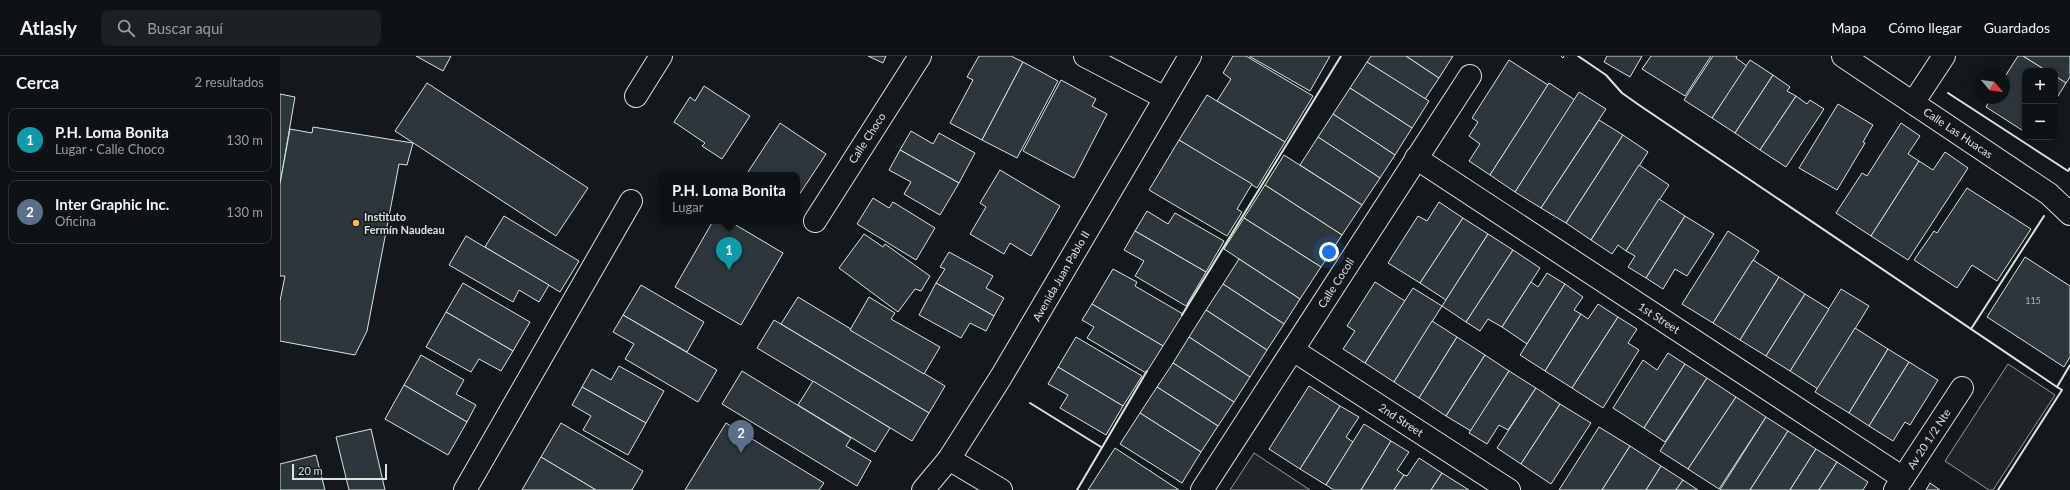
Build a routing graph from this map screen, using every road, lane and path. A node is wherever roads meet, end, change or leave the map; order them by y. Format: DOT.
graph roads {
  1 [pos="661,56"];
  2 [pos="920,56"];
  3 [pos="1085,56"];
  4 [pos="1190,56"];
  5 [pos="1843,56"];
  6 [pos="1944,56"];
  7 [pos="1470,76"];
  8 [pos="636,96"];
  9 [pos="1165,98"];
  10 [pos="1913,103"];
  11 [pos="1416,158"];
  12 [pos="631,201"];
  13 [pos="2070,214"];
  14 [pos="815,221"];
  15 [pos="1293,350"];
  16 [pos="1962,388"];
  17 [pos="949,459"];
  18 [pos="1899,484"];
  19 [pos="465,490"];
  20 [pos="923,490"];
  21 [pos="1001,490"];
  22 [pos="1202,490"];
  23 [pos="1509,490"];
  1 -- 8 [label="street"];
  2 -- 14 [label="street, Calle Choco"];
  3 -- 9 [label="street"];
  4 -- 9 [label="street, Avenida Juan Pablo II"];
  5 -- 10 [label="street, Calle Las Huacas"];
  6 -- 10 [label="street"];
  7 -- 11 [label="street, Calle Cocoli"];
  9 -- 17 [label="street, Avenida Juan Pablo II"];
  10 -- 13 [label="street, Calle Las Huacas"];
  11 -- 15 [label="street, Calle Cocoli"];
  11 -- 18 [label="street, 1st Street"];
  12 -- 19 [label="street"];
  15 -- 22 [label="street, Calle Cocoli"];
  15 -- 23 [label="street, 2nd Street"];
  16 -- 18 [label="street, Av 20 1/2 Nte"];
  17 -- 20 [label="street, Avenida Juan Pablo II"];
  17 -- 21 [label="street"];
}
